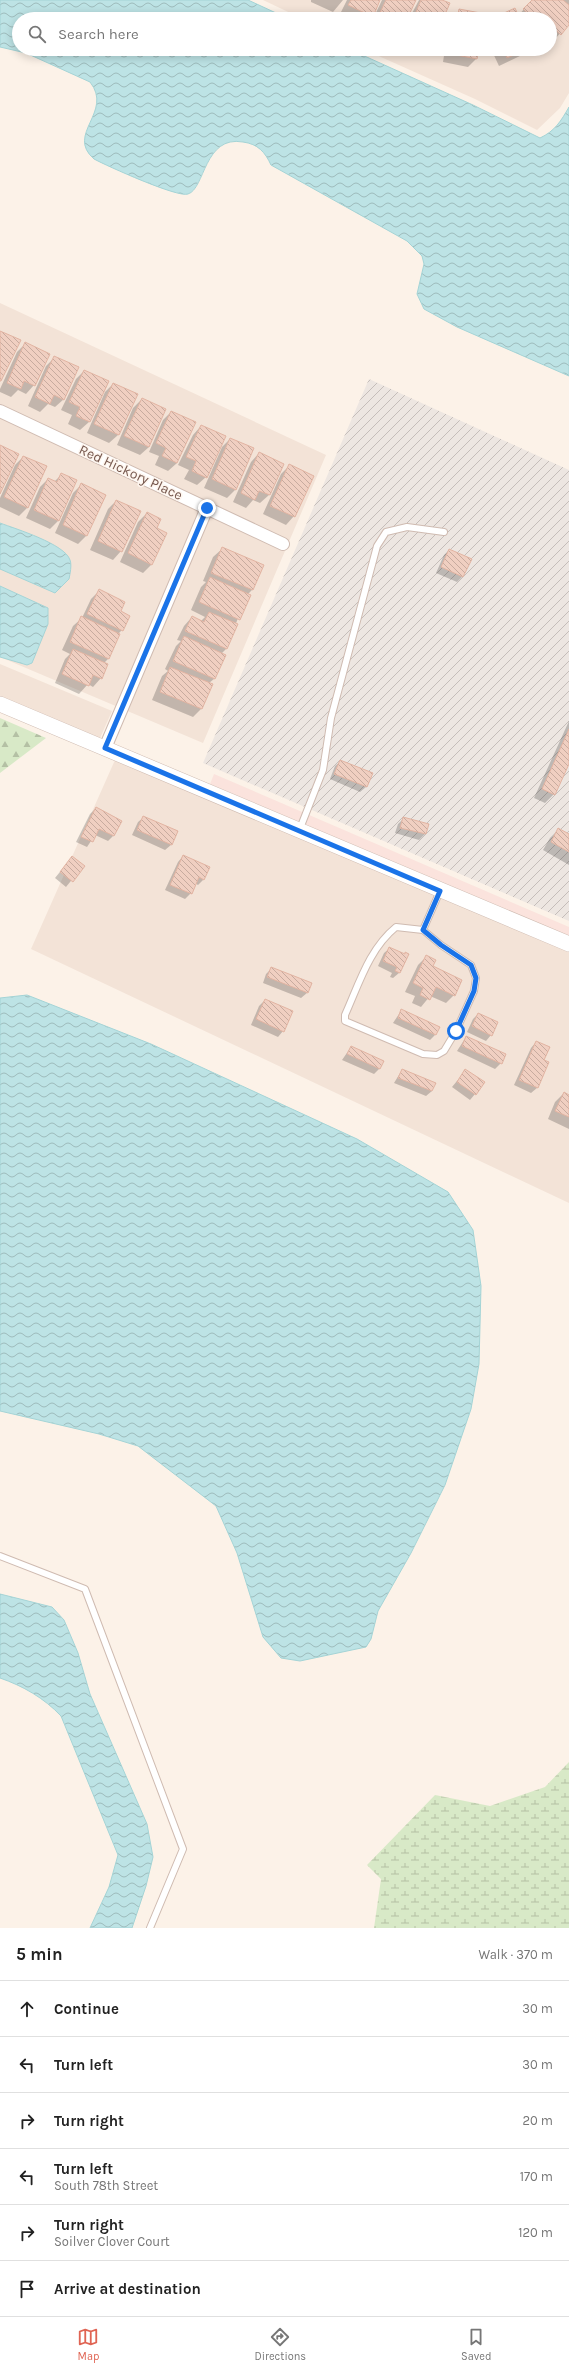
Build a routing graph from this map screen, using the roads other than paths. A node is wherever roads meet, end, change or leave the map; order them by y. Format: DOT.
graph roads {
  1 [pos="0,411"];
  2 [pos="207,508"];
  3 [pos="444,532"];
  4 [pos="284,544"];
  5 [pos="0,704"];
  6 [pos="105,748"];
  7 [pos="299,831"];
  8 [pos="440,891"];
  9 [pos="423,930"];
  10 [pos="569,944"];
  11 [pos="0,1556"];
  12 [pos="150,1928"];
  1 -- 2 [label="street, Red Hickory Place"];
  2 -- 4 [label="street, Red Hickory Place"];
  2 -- 6 [label="street"];
  3 -- 7 [label="lane"];
  5 -- 6 [label="street"];
  6 -- 7 [label="street"];
  7 -- 8 [label="street"];
  8 -- 9 [label="lane"];
  8 -- 10 [label="street"];
  9 -- 9 [label="lane"];
  11 -- 12 [label="lane"];
}
